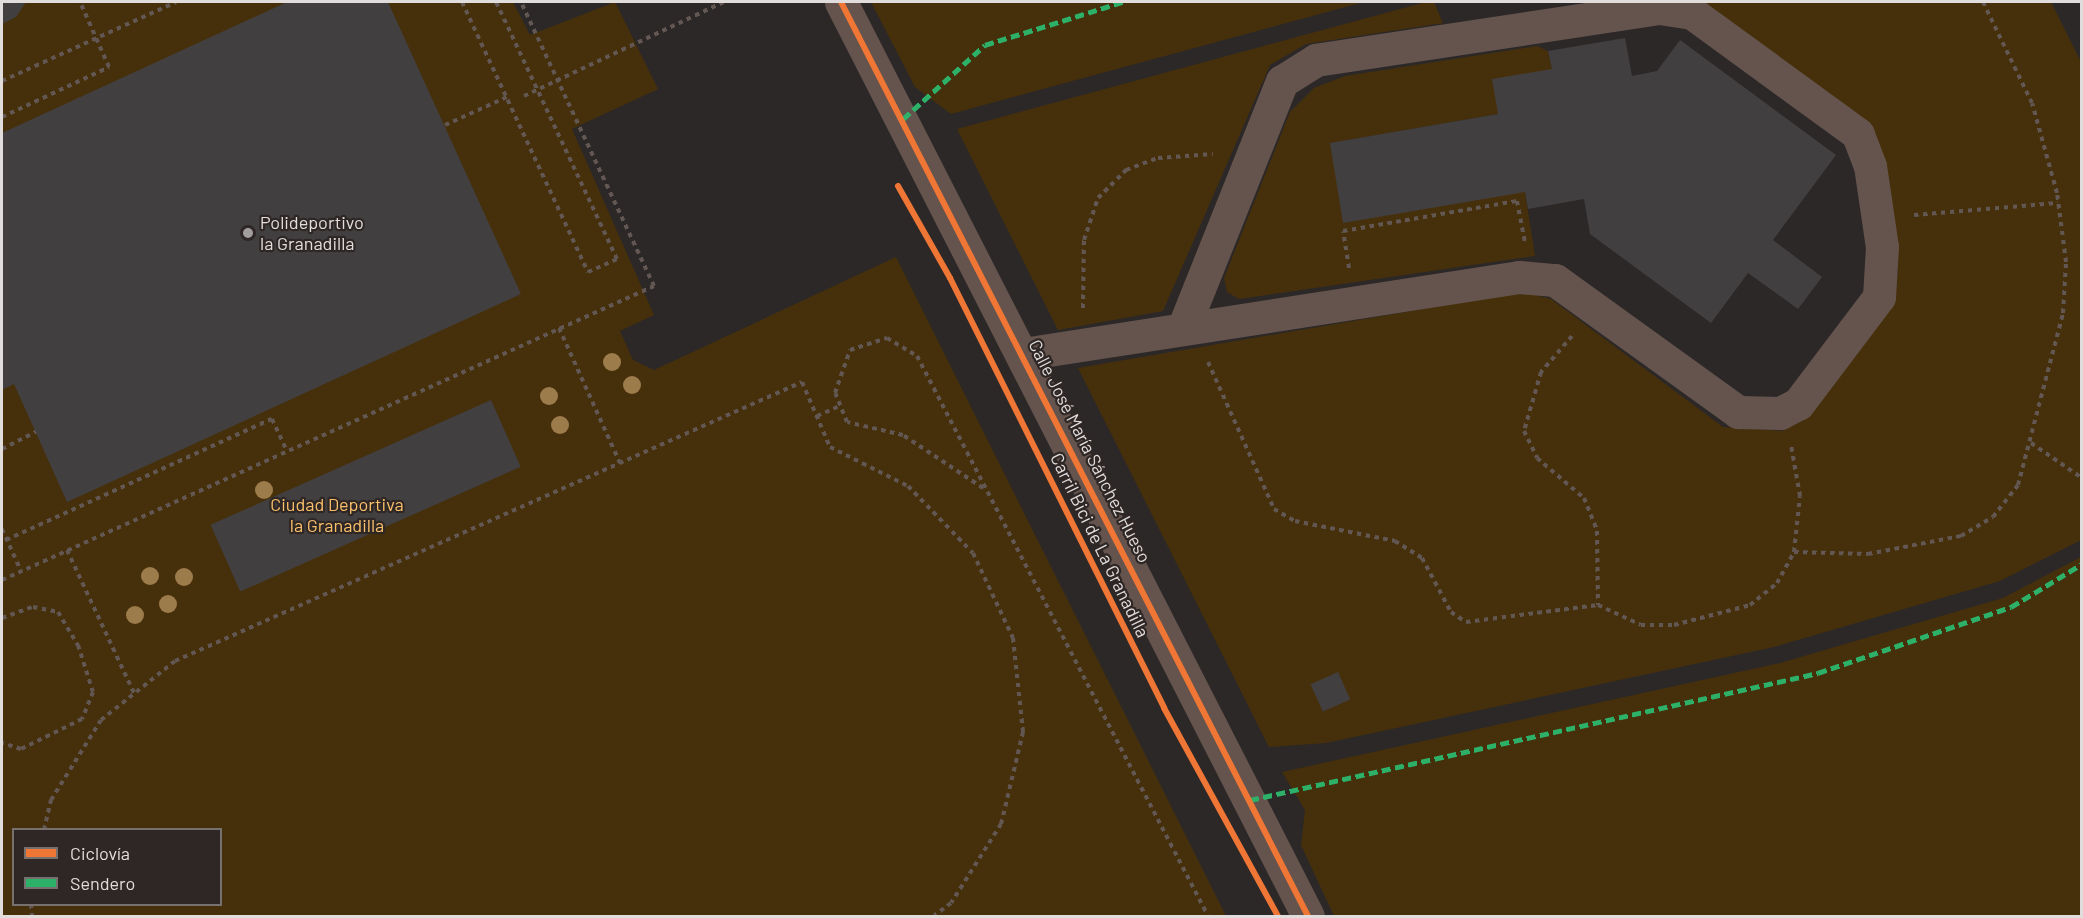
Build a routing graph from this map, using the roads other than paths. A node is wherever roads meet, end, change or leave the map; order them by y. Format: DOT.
graph roads {
  1 [pos="841,2"];
  2 [pos="1184,326"];
  3 [pos="1023,354"];
  4 [pos="1308,916"];
  1 -- 3 [label="street, Calle José María Sánchez Hueso"];
  2 -- 2 [label="street"];
  2 -- 3 [label="street"];
  3 -- 4 [label="street, Calle José María Sánchez Hueso"];
}
